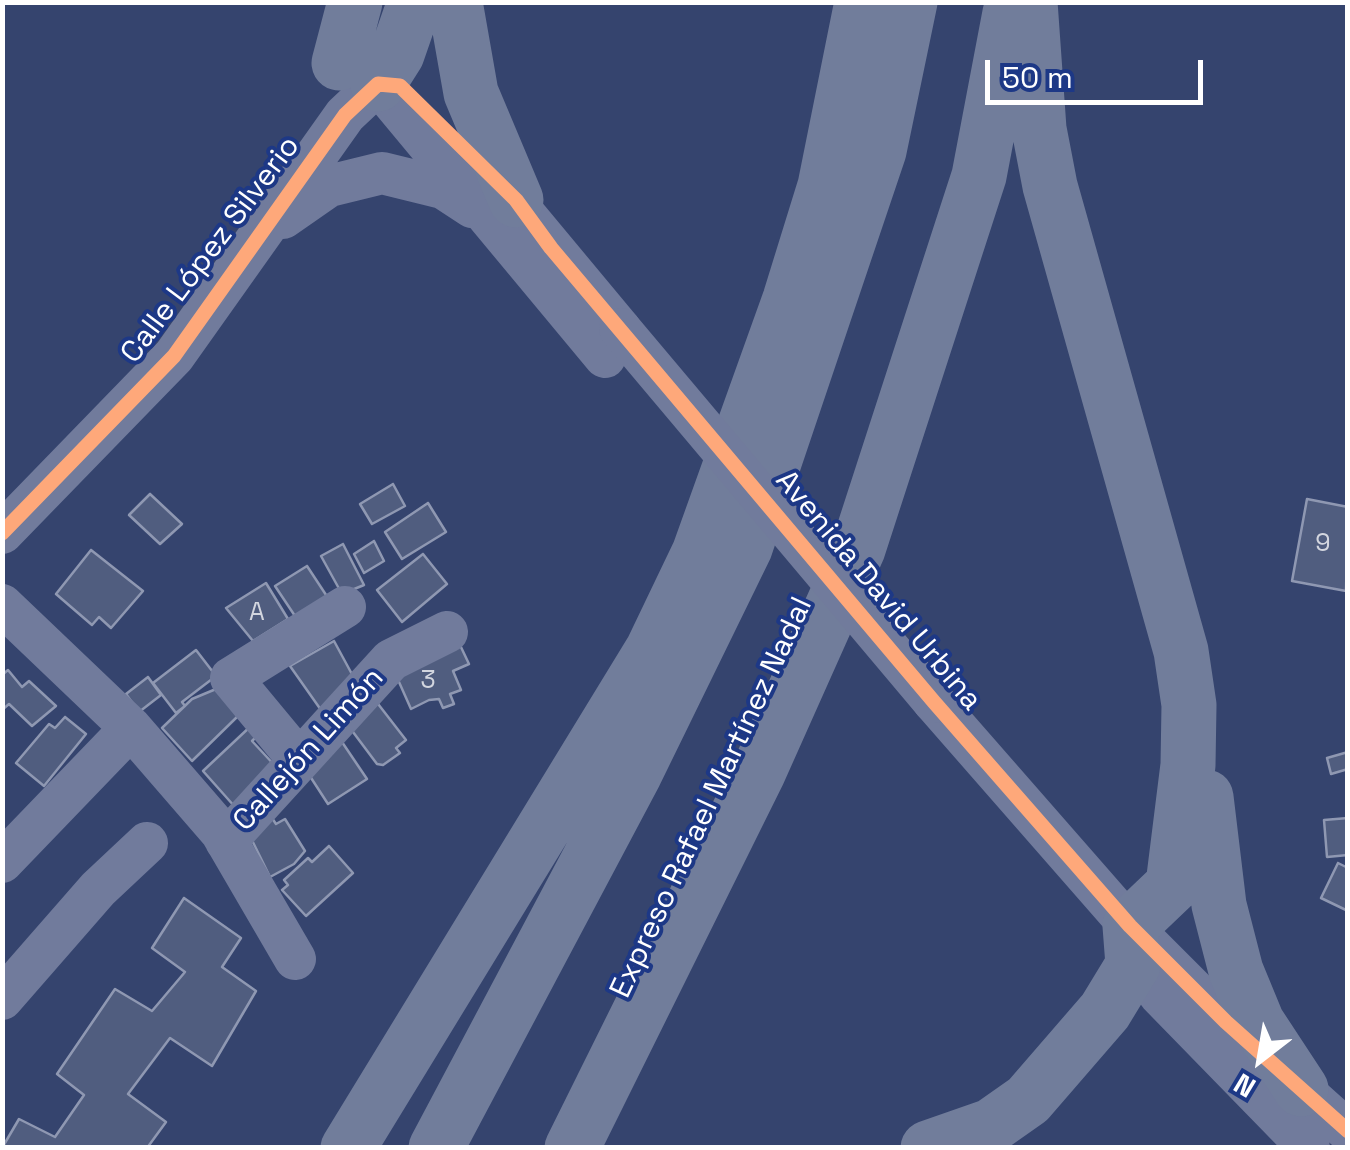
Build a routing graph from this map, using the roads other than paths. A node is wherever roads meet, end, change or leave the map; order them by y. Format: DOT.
graph roads {
  1 [pos="354,2"];
  2 [pos="376,2"];
  3 [pos="415,2"];
  4 [pos="454,2"];
  5 [pos="862,2"];
  6 [pos="910,2"];
  7 [pos="1012,2"];
  8 [pos="1030,2"];
  9 [pos="359,74"];
  10 [pos="504,212"];
  11 [pos="248,247"];
  12 [pos="2,532"];
  13 [pos="2,605"];
  14 [pos="345,608"];
  15 [pos="446,632"];
  16 [pos="1189,705"];
  17 [pos="132,728"];
  18 [pos="298,760"];
  19 [pos="226,841"];
  20 [pos="147,843"];
  21 [pos="2,862"];
  22 [pos="1131,945"];
  23 [pos="295,959"];
  24 [pos="2,999"];
  25 [pos="1301,1089"];
  26 [pos="1348,1131"];
  27 [pos="348,1148"];
  28 [pos="436,1148"];
  29 [pos="572,1148"];
  30 [pos="928,1148"];
  31 [pos="1309,1148"];
  1 -- 9 [label="highway"];
  2 -- 9 [label="highway"];
  3 -- 9 [label="highway"];
  4 -- 10 [label="highway"];
  5 -- 27 [label="highway"];
  6 -- 28 [label="highway"];
  7 -- 29 [label="highway, Expreso Rafael Martínez Nadal"];
  8 -- 16 [label="highway"];
  9 -- 10 [label="street, Avenida David Urbina"];
  9 -- 11 [label="street, Calle López Silverio"];
  10 -- 11 [label="street"];
  10 -- 22 [label="street, Avenida David Urbina, bridge"];
  11 -- 12 [label="street, Calle López Silverio"];
  13 -- 17 [label="street"];
  14 -- 18 [label="street"];
  15 -- 18 [label="street, Callejón Limón"];
  16 -- 22 [label="highway"];
  16 -- 25 [label="highway"];
  17 -- 19 [label="street"];
  17 -- 21 [label="street"];
  18 -- 19 [label="street, Callejón Limón"];
  19 -- 23 [label="street"];
  20 -- 24 [label="street"];
  22 -- 25 [label="street, Avenida David Urbina"];
  22 -- 30 [label="highway"];
  22 -- 31 [label="street, Avenida David Urbina"];
  25 -- 26 [label="street, Avenida David Urbina"];
}
